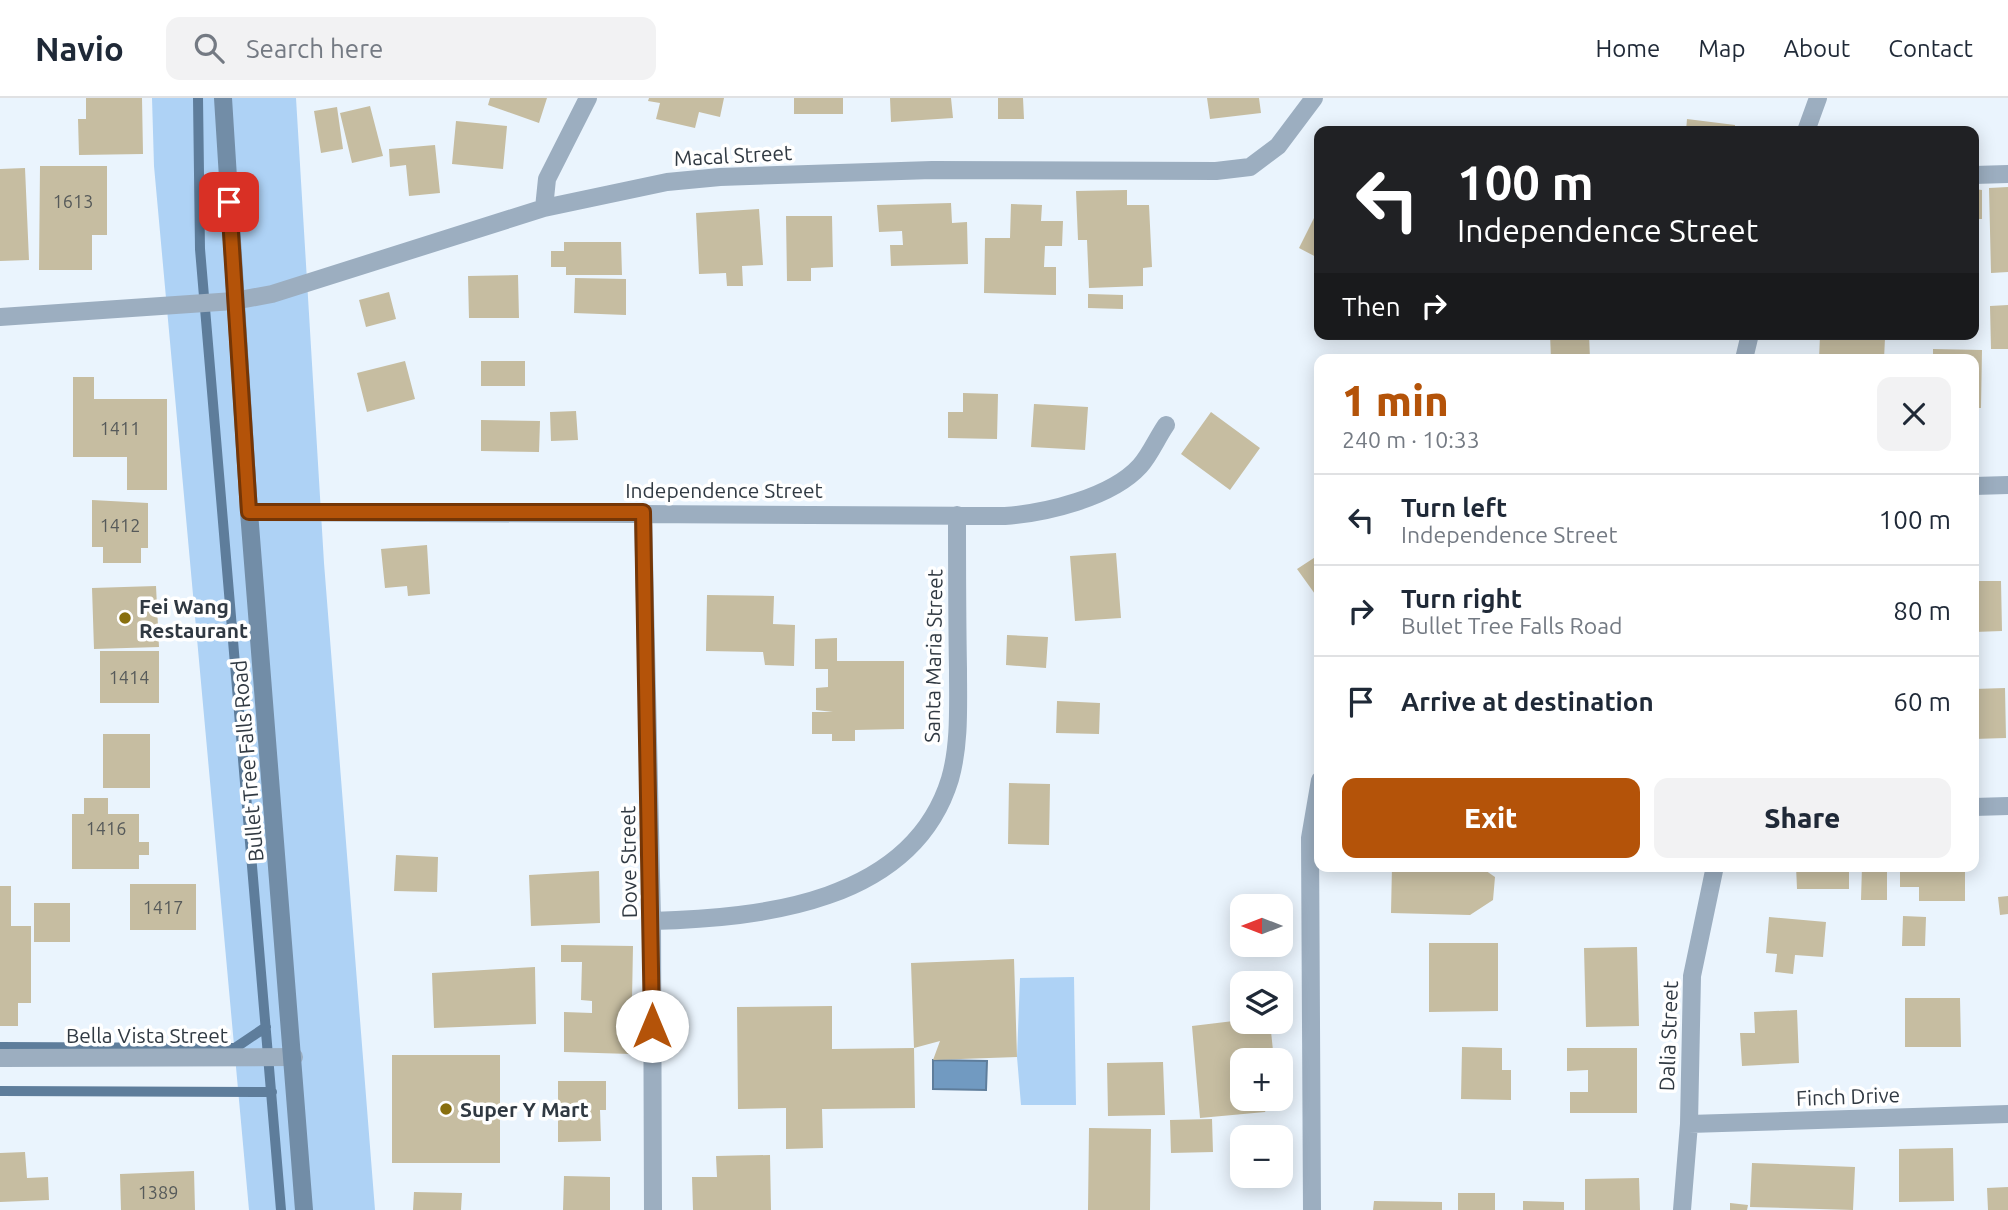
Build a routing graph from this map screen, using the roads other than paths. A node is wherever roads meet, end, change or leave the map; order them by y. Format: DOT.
graph roads {
  1 [pos="223,98"];
  2 [pos="588,98"];
  3 [pos="1314,98"];
  4 [pos="1818,98"];
  5 [pos="1808,126"];
  6 [pos="2008,174"];
  7 [pos="1979,175"];
  8 [pos="544,208"];
  9 [pos="234,301"];
  10 [pos="0,317"];
  11 [pos="1166,425"];
  12 [pos="2008,485"];
  13 [pos="1979,486"];
  14 [pos="249,512"];
  15 [pos="643,512"];
  16 [pos="957,515"];
  17 [pos="2008,806"];
  18 [pos="1979,807"];
  19 [pos="1314,815"];
  20 [pos="1714,872"];
  21 [pos="652,921"];
  22 [pos="295,1057"];
  23 [pos="0,1058"];
  24 [pos="2008,1114"];
  25 [pos="1689,1124"];
  26 [pos="304,1210"];
  27 [pos="653,1210"];
  28 [pos="1312,1210"];
  29 [pos="1682,1210"];
  1 -- 9 [label="main road, Bullet Tree Falls Road"];
  2 -- 8 [label="street"];
  3 -- 8 [label="street, Macal Street"];
  4 -- 5 [label="street"];
  6 -- 7 [label="street"];
  8 -- 9 [label="street, Macal Street"];
  9 -- 10 [label="street, Macal Street"];
  9 -- 14 [label="main road, Bullet Tree Falls Road"];
  11 -- 16 [label="street, Independence Street"];
  12 -- 13 [label="street"];
  14 -- 15 [label="street, Independence Street"];
  14 -- 22 [label="main road, Bullet Tree Falls Road"];
  15 -- 16 [label="street, Independence Street"];
  15 -- 21 [label="street, Dove Street"];
  16 -- 21 [label="street, Santa Maria Street"];
  17 -- 18 [label="street"];
  19 -- 28 [label="street"];
  20 -- 25 [label="street, Dalia Street"];
  21 -- 27 [label="street, Dove Street"];
  22 -- 23 [label="street, Bella Vista Street"];
  22 -- 26 [label="main road, Bullet Tree Falls Road"];
  24 -- 25 [label="street, Finch Drive"];
  25 -- 29 [label="street, Dalia Street"];
}
